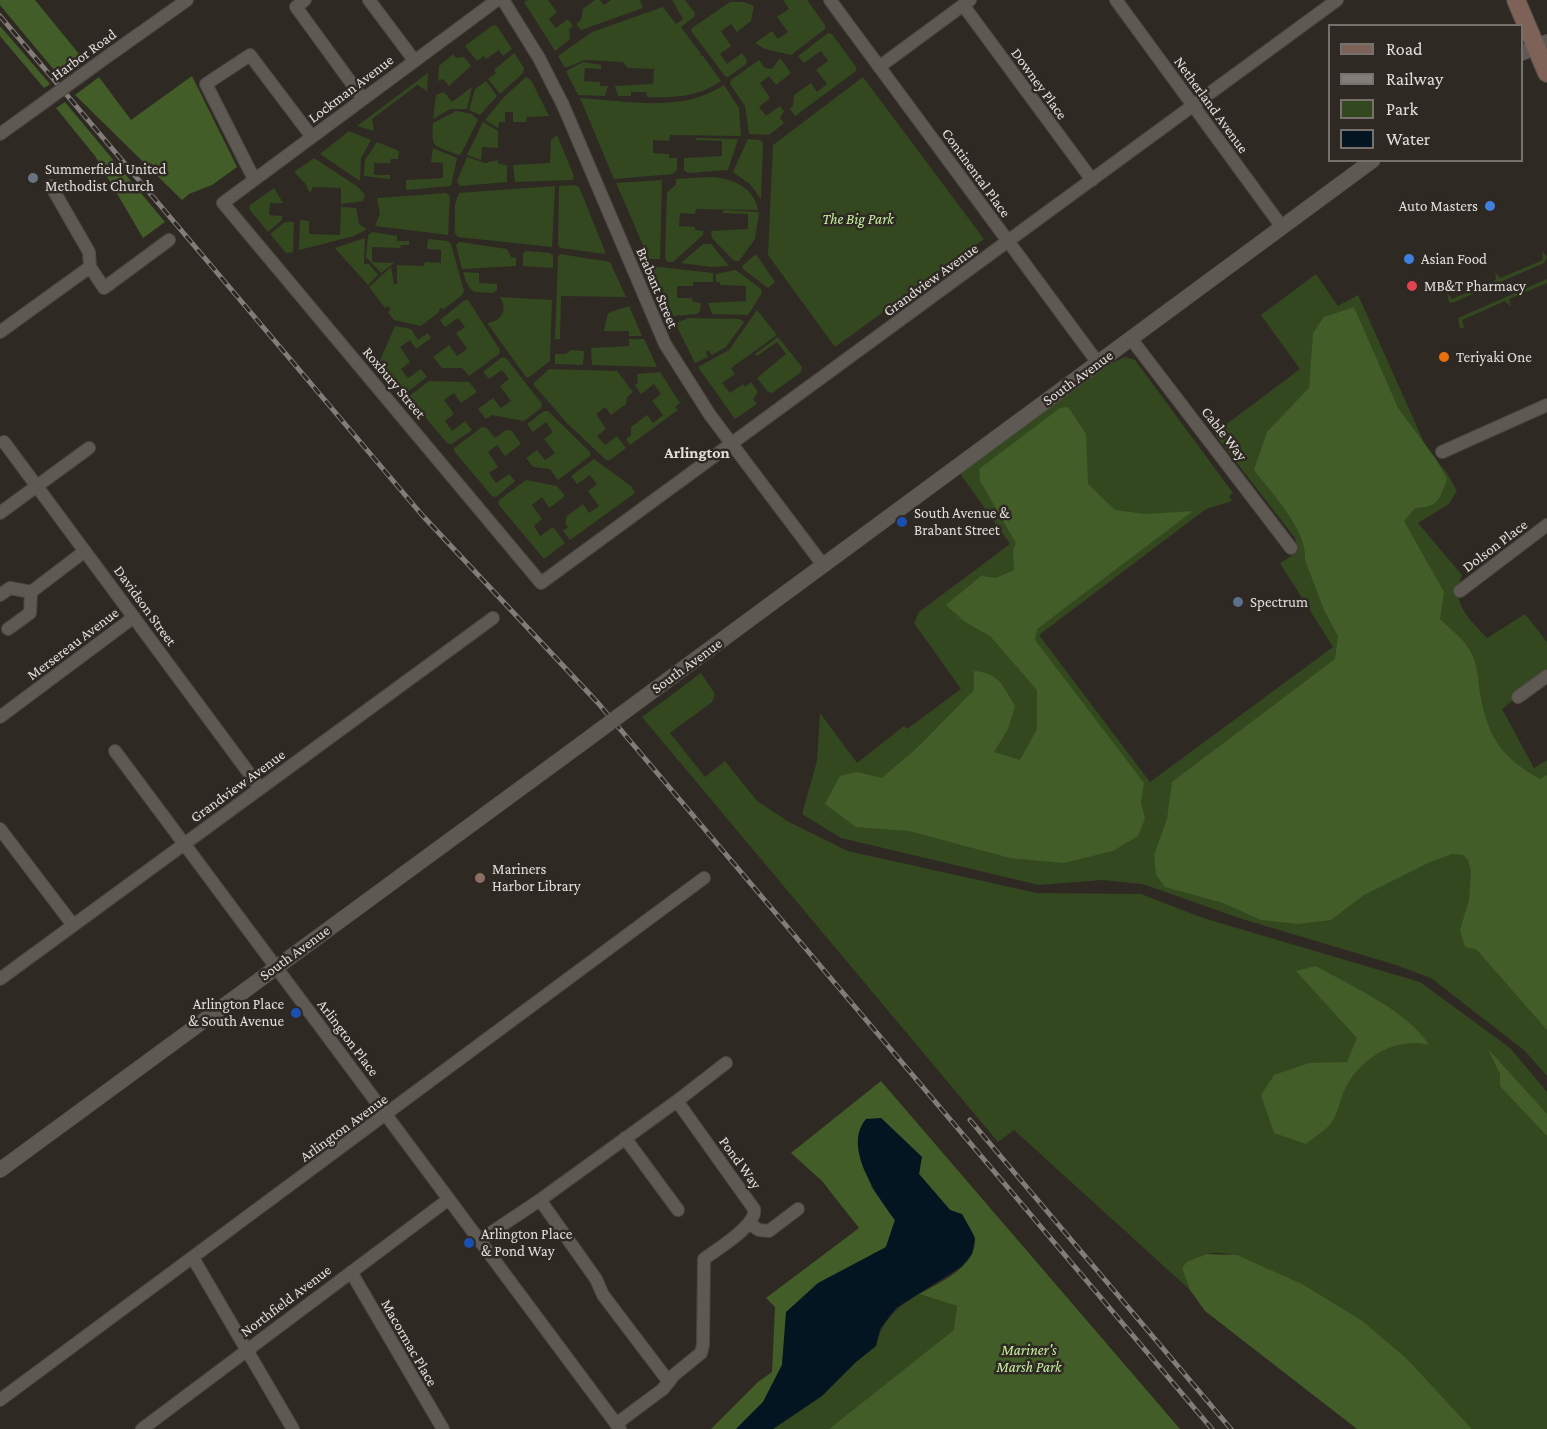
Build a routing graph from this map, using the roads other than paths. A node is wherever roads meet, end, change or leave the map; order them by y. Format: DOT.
graph roads {
  1 [pos="305,0"];
  2 [pos="369,0"];
  3 [pos="497,0"];
  4 [pos="503,0"];
  5 [pos="830,0"];
  6 [pos="1116,0"];
  7 [pos="1337,0"];
  8 [pos="1516,0"];
  9 [pos="183,1"];
  10 [pos="966,3"];
  11 [pos="1535,47"];
  12 [pos="414,60"];
  13 [pos="879,67"];
  14 [pos="1547,73"];
  15 [pos="363,99"];
  16 [pos="1193,106"];
  17 [pos="0,135"];
  18 [pos="312,137"];
  19 [pos="1370,162"];
  20 [pos="254,179"];
  21 [pos="1092,180"];
  22 [pos="51,186"];
  23 [pos="223,203"];
  24 [pos="1282,227"];
  25 [pos="169,240"];
  26 [pos="1008,242"];
  27 [pos="90,267"];
  28 [pos="0,332"];
  29 [pos="1132,339"];
  30 [pos="1098,363"];
  31 [pos="1547,405"];
  32 [pos="4,442"];
  33 [pos="732,444"];
  34 [pos="89,448"];
  35 [pos="1442,452"];
  36 [pos="37,485"];
  37 [pos="0,513"];
  38 [pos="1547,525"];
  39 [pos="1291,548"];
  40 [pos="86,551"];
  41 [pos="823,565"];
  42 [pos="542,583"];
  43 [pos="1460,591"];
  44 [pos="31,592"];
  45 [pos="0,595"];
  46 [pos="134,617"];
  47 [pos="493,618"];
  48 [pos="8,629"];
  49 [pos="1547,676"];
  50 [pos="1518,697"];
  51 [pos="0,717"];
  52 [pos="115,752"];
  53 [pos="260,788"];
  54 [pos="0,828"];
  55 [pos="184,843"];
  56 [pos="704,878"];
  57 [pos="74,925"];
  58 [pos="276,967"];
  59 [pos="0,979"];
  60 [pos="726,1063"];
  61 [pos="676,1101"];
  62 [pos="387,1115"];
  63 [pos="625,1138"];
  64 [pos="0,1170"];
  65 [pos="449,1199"];
  66 [pos="540,1200"];
  67 [pos="798,1209"];
  68 [pos="678,1210"];
  69 [pos="750,1224"];
  70 [pos="480,1240"];
  71 [pos="193,1258"];
  72 [pos="351,1272"];
  73 [pos="248,1349"];
  74 [pos="669,1382"];
  75 [pos="0,1400"];
  76 [pos="618,1426"];
  77 [pos="142,1429"];
  78 [pos="293,1429"];
  79 [pos="443,1429"];
  1 -- 15 [label="street"];
  2 -- 12 [label="street"];
  3 -- 12 [label="street, Lockman Avenue"];
  4 -- 33 [label="street, Brabant Street"];
  5 -- 13 [label="street, Continental Place"];
  6 -- 16 [label="street, Netherland Avenue"];
  7 -- 16 [label="street, Grandview Avenue"];
  8 -- 11 [label="main road"];
  9 -- 17 [label="street, Harbor Road, bridge"];
  10 -- 13 [label="street"];
  10 -- 21 [label="street, Downey Place"];
  11 -- 14 [label="main road"];
  12 -- 15 [label="street, Lockman Avenue"];
  13 -- 26 [label="street, Continental Place"];
  15 -- 18 [label="street, Lockman Avenue"];
  16 -- 21 [label="street, Grandview Avenue"];
  16 -- 24 [label="street, Netherland Avenue"];
  18 -- 20 [label="street, Lockman Avenue"];
  18 -- 20 [label="street"];
  19 -- 24 [label="street, South Avenue"];
  20 -- 23 [label="street, Lockman Avenue"];
  21 -- 26 [label="street, Grandview Avenue"];
  22 -- 27 [label="street"];
  23 -- 42 [label="street, Roxbury Street"];
  24 -- 29 [label="street, South Avenue"];
  25 -- 27 [label="street"];
  26 -- 30 [label="street, Continental Place"];
  26 -- 33 [label="street, Grandview Avenue"];
  27 -- 28 [label="street"];
  29 -- 30 [label="street, South Avenue"];
  29 -- 39 [label="street, Cable Way"];
  30 -- 41 [label="street, South Avenue"];
  31 -- 35 [label="street"];
  32 -- 36 [label="street, Davidson Street"];
  33 -- 41 [label="street, Brabant Street"];
  33 -- 42 [label="street, Grandview Avenue"];
  34 -- 36 [label="street"];
  36 -- 37 [label="street"];
  36 -- 40 [label="street, Davidson Street"];
  38 -- 43 [label="street, Dolson Place"];
  40 -- 44 [label="street"];
  40 -- 46 [label="street, Davidson Street"];
  41 -- 58 [label="street, South Avenue, bridge"];
  44 -- 45 [label="street"];
  44 -- 48 [label="street"];
  46 -- 51 [label="street, Mersereau Avenue"];
  46 -- 53 [label="street, Davidson Street"];
  47 -- 53 [label="street, Grandview Avenue"];
  49 -- 50 [label="street"];
  52 -- 55 [label="street, Arlington Place"];
  53 -- 55 [label="street, Grandview Avenue"];
  54 -- 57 [label="street"];
  55 -- 57 [label="street, Grandview Avenue"];
  55 -- 58 [label="street, Arlington Place"];
  56 -- 62 [label="street, Arlington Avenue"];
  57 -- 59 [label="street, Grandview Avenue"];
  58 -- 62 [label="street, Arlington Place"];
  58 -- 64 [label="street, South Avenue"];
  60 -- 61 [label="street"];
  61 -- 63 [label="street"];
  61 -- 69 [label="street, Pond Way"];
  62 -- 65 [label="street, Arlington Place"];
  62 -- 71 [label="street, Arlington Avenue"];
  63 -- 66 [label="street"];
  63 -- 68 [label="street"];
  65 -- 70 [label="street, Arlington Place"];
  65 -- 72 [label="street, Northfield Avenue"];
  66 -- 70 [label="street"];
  66 -- 74 [label="street"];
  67 -- 69 [label="street"];
  69 -- 74 [label="street"];
  70 -- 76 [label="street, Arlington Place"];
  71 -- 73 [label="street"];
  71 -- 75 [label="street, Arlington Avenue"];
  72 -- 73 [label="street, Northfield Avenue"];
  72 -- 79 [label="street, Macormac Place"];
  73 -- 77 [label="street, Northfield Avenue"];
  73 -- 78 [label="street"];
  74 -- 76 [label="street"];
}
